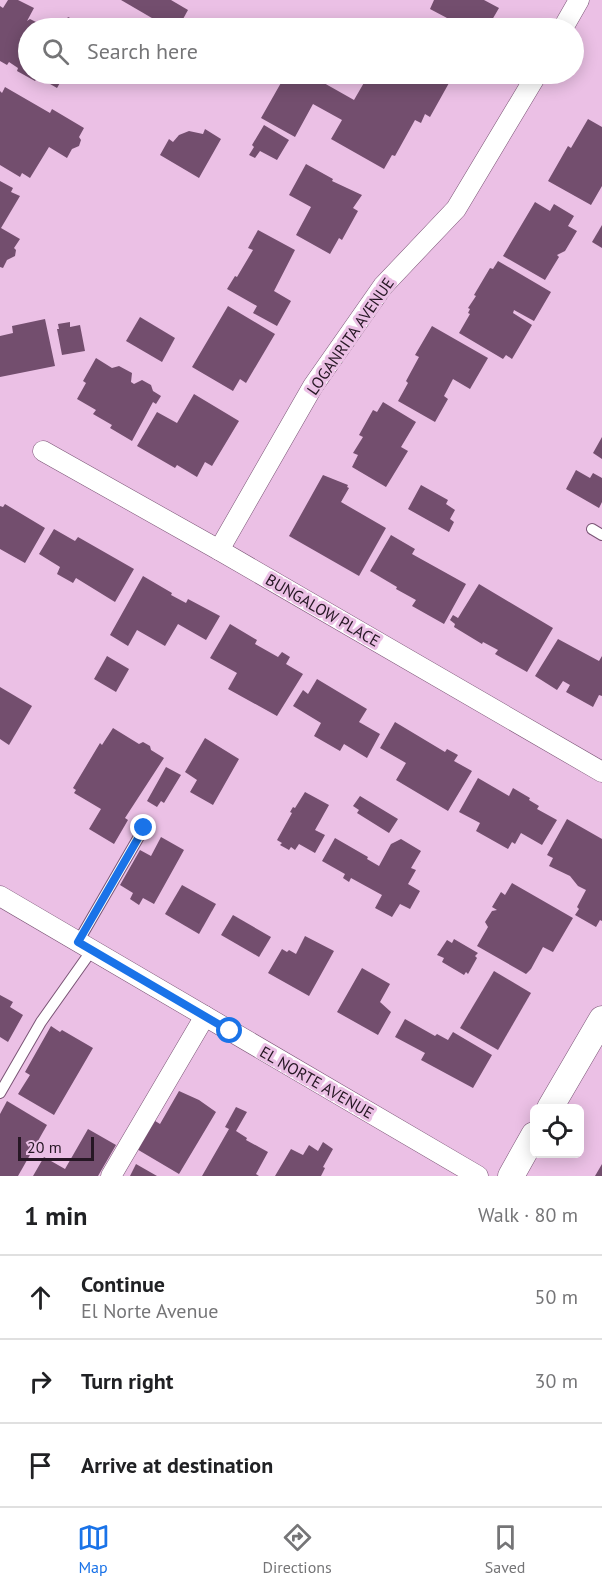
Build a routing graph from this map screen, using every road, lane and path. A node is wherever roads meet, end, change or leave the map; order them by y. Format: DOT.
graph roads {
  1 [pos="579,0"];
  2 [pos="569,18"];
  3 [pos="531,84"];
  4 [pos="43,451"];
  5 [pos="592,529"];
  6 [pos="602,535"];
  7 [pos="219,550"];
  8 [pos="602,772"];
  9 [pos="144,828"];
  10 [pos="0,896"];
  11 [pos="85,946"];
  12 [pos="205,1016"];
  13 [pos="602,1019"];
  14 [pos="0,1094"];
  15 [pos="552,1104"];
  16 [pos="530,1143"];
  17 [pos="111,1176"];
  18 [pos="478,1176"];
  19 [pos="511,1176"];
  1 -- 2 [label="street"];
  3 -- 7 [label="street, LOGANRITA AVENUE"];
  4 -- 7 [label="street, BUNGALOW PLACE"];
  5 -- 6 [label="lane"];
  7 -- 8 [label="street, BUNGALOW PLACE"];
  9 -- 11 [label="lane"];
  10 -- 11 [label="street, EL NORTE AVENUE"];
  11 -- 12 [label="street, EL NORTE AVENUE"];
  11 -- 14 [label="lane"];
  12 -- 17 [label="street"];
  12 -- 18 [label="street, EL NORTE AVENUE"];
  13 -- 15 [label="street"];
  16 -- 19 [label="street"];
}
